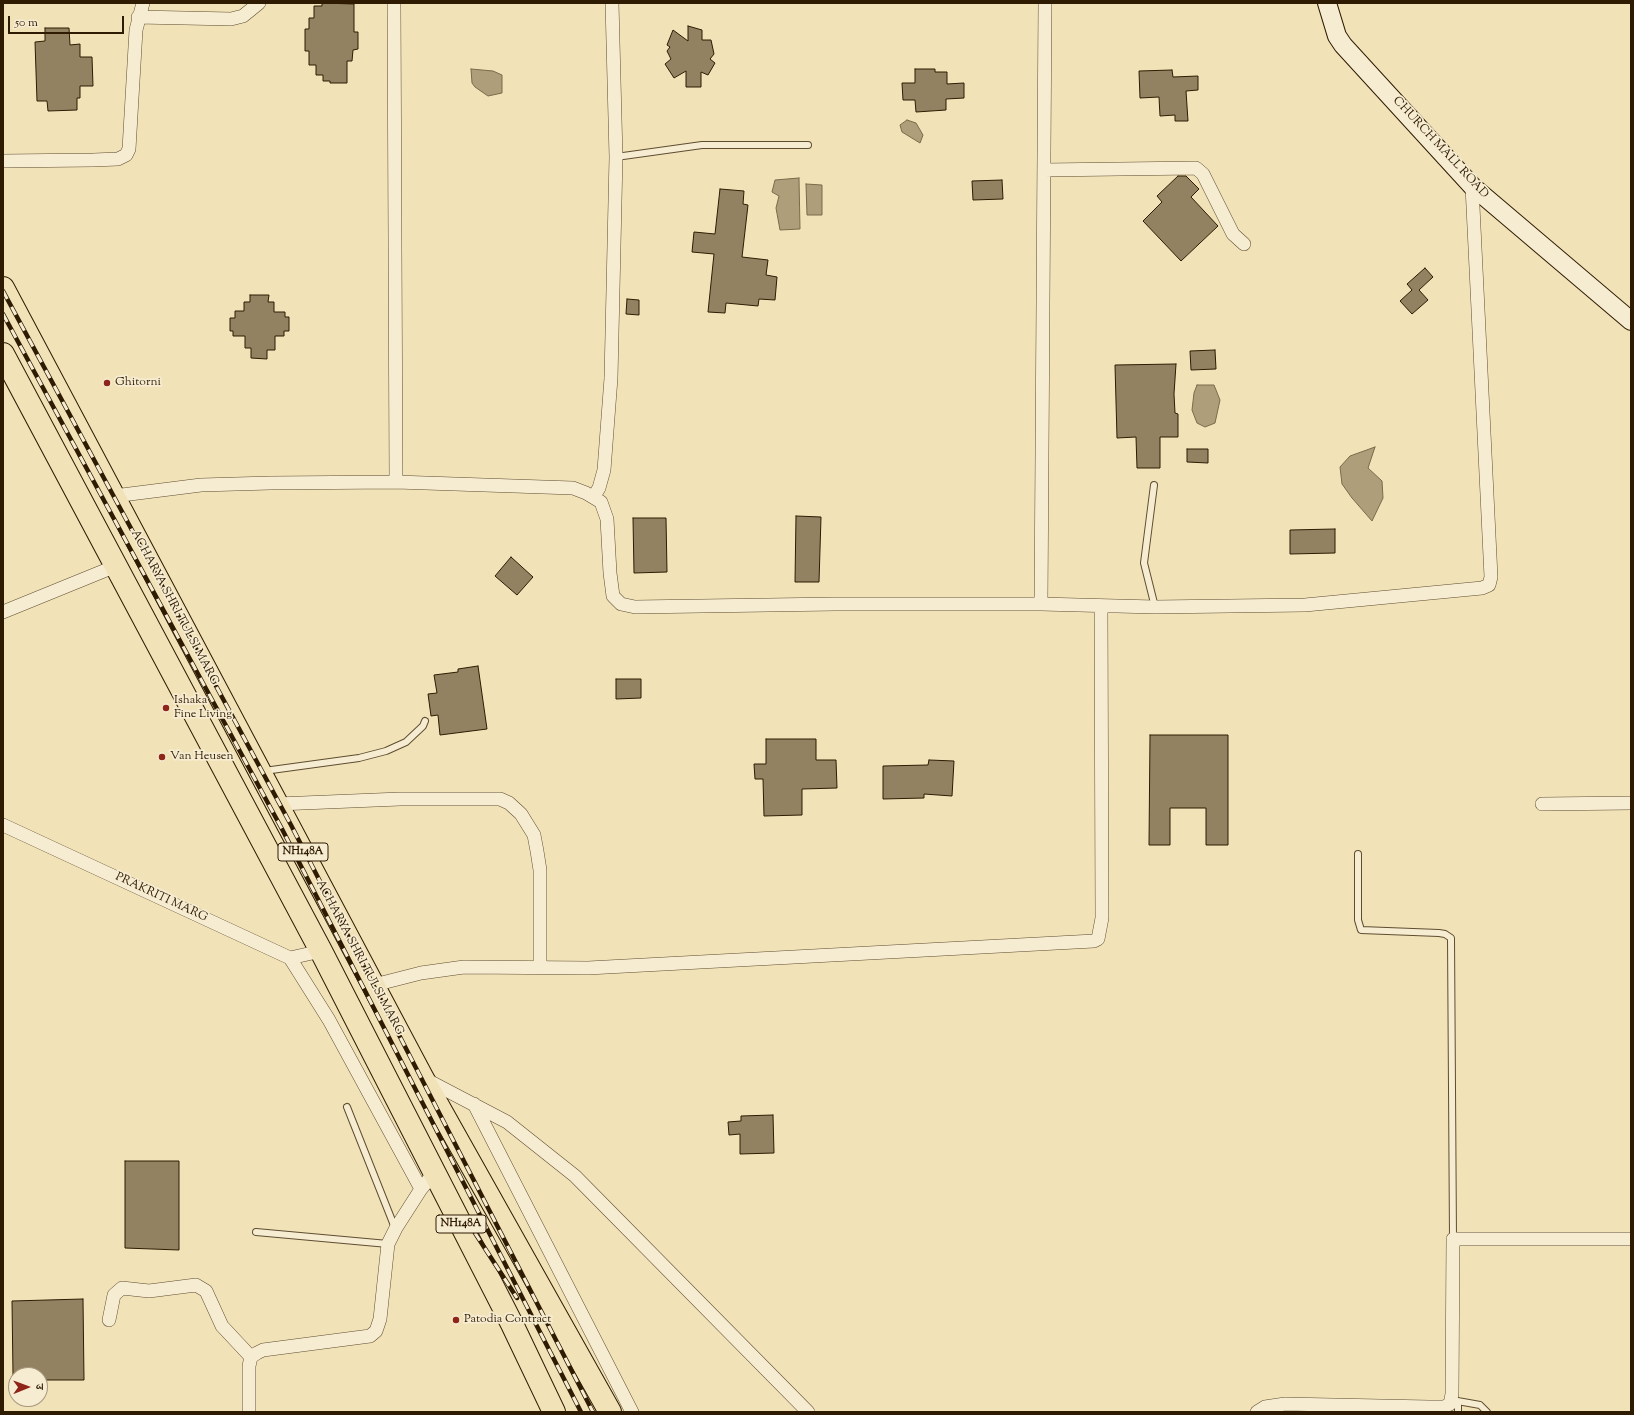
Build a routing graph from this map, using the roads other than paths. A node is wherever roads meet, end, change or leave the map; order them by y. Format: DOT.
graph roads {
  1 [pos="142,3"];
  2 [pos="259,3"];
  3 [pos="394,3"];
  4 [pos="612,3"];
  5 [pos="1045,3"];
  6 [pos="1327,3"];
  7 [pos="138,17"];
  8 [pos="808,145"];
  9 [pos="616,157"];
  10 [pos="3,161"];
  11 [pos="1044,170"];
  12 [pos="1472,186"];
  13 [pos="1244,244"];
  14 [pos="3,288"];
  15 [pos="1631,321"];
  16 [pos="3,354"];
  17 [pos="396,482"];
  18 [pos="1154,485"];
  19 [pos="114,496"];
  20 [pos="594,496"];
  21 [pos="116,566"];
  22 [pos="1041,604"];
  23 [pos="1101,606"];
  24 [pos="1155,607"];
  25 [pos="3,612"];
  26 [pos="425,722"];
  27 [pos="261,772"];
  28 [pos="1631,802"];
  29 [pos="278,804"];
  30 [pos="1542,804"];
  31 [pos="3,825"];
  32 [pos="1358,854"];
  33 [pos="346,932"];
  34 [pos="321,951"];
  35 [pos="290,958"];
  36 [pos="540,968"];
  37 [pos="374,985"];
  38 [pos="423,1078"];
  39 [pos="474,1104"];
  40 [pos="347,1107"];
  41 [pos="435,1172"];
  42 [pos="421,1189"];
  43 [pos="396,1228"];
  44 [pos="256,1232"];
  45 [pos="1453,1239"];
  46 [pos="1631,1239"];
  47 [pos="388,1244"];
  48 [pos="109,1320"];
  49 [pos="251,1357"];
  50 [pos="1455,1400"];
  51 [pos="249,1412"];
  52 [pos="554,1412"];
  53 [pos="610,1412"];
  54 [pos="632,1412"];
  55 [pos="808,1412"];
  56 [pos="1257,1412"];
  57 [pos="1458,1412"];
  58 [pos="1487,1412"];
  1 -- 7 [label="street"];
  2 -- 7 [label="street"];
  3 -- 17 [label="street"];
  4 -- 9 [label="street"];
  5 -- 11 [label="street"];
  6 -- 12 [label="street, CHURCH MALL ROAD"];
  7 -- 10 [label="street"];
  8 -- 9 [label="lane"];
  9 -- 20 [label="street"];
  11 -- 13 [label="street"];
  11 -- 22 [label="street"];
  12 -- 15 [label="street, CHURCH MALL ROAD"];
  12 -- 24 [label="street"];
  14 -- 19 [label="highway, ACHARYA SHRI TULSI MARG / NH148A"];
  16 -- 21 [label="highway, NH148A"];
  17 -- 19 [label="street"];
  17 -- 20 [label="street"];
  18 -- 24 [label="lane"];
  19 -- 27 [label="highway, ACHARYA SHRI TULSI MARG / NH148A"];
  20 -- 22 [label="street"];
  21 -- 25 [label="street"];
  21 -- 34 [label="highway, NH148A"];
  22 -- 23 [label="street"];
  23 -- 24 [label="street"];
  23 -- 36 [label="street"];
  26 -- 27 [label="lane"];
  27 -- 29 [label="highway, ACHARYA SHRI TULSI MARG / NH148A"];
  28 -- 30 [label="street"];
  29 -- 33 [label="highway, ACHARYA SHRI TULSI MARG / NH148A"];
  29 -- 36 [label="street"];
  31 -- 35 [label="street, PRAKRITI MARG"];
  32 -- 45 [label="lane"];
  33 -- 34 [label="highway"];
  33 -- 37 [label="highway, ACHARYA SHRI TULSI MARG / NH148A"];
  34 -- 35 [label="street"];
  34 -- 41 [label="highway, NH148A"];
  35 -- 42 [label="street"];
  36 -- 37 [label="street"];
  37 -- 38 [label="highway, ACHARYA SHRI TULSI MARG / NH148A"];
  38 -- 39 [label="street"];
  38 -- 53 [label="highway, ACHARYA SHRI TULSI MARG / NH148A"];
  39 -- 54 [label="street"];
  39 -- 55 [label="street"];
  40 -- 43 [label="lane"];
  41 -- 42 [label="street"];
  41 -- 52 [label="highway, NH148A"];
  42 -- 43 [label="street"];
  43 -- 47 [label="street"];
  44 -- 47 [label="lane"];
  45 -- 46 [label="street"];
  45 -- 50 [label="street"];
  47 -- 49 [label="street"];
  48 -- 49 [label="street"];
  49 -- 51 [label="street"];
  50 -- 56 [label="street"];
  50 -- 57 [label="lane"];
  50 -- 58 [label="lane"];
}
